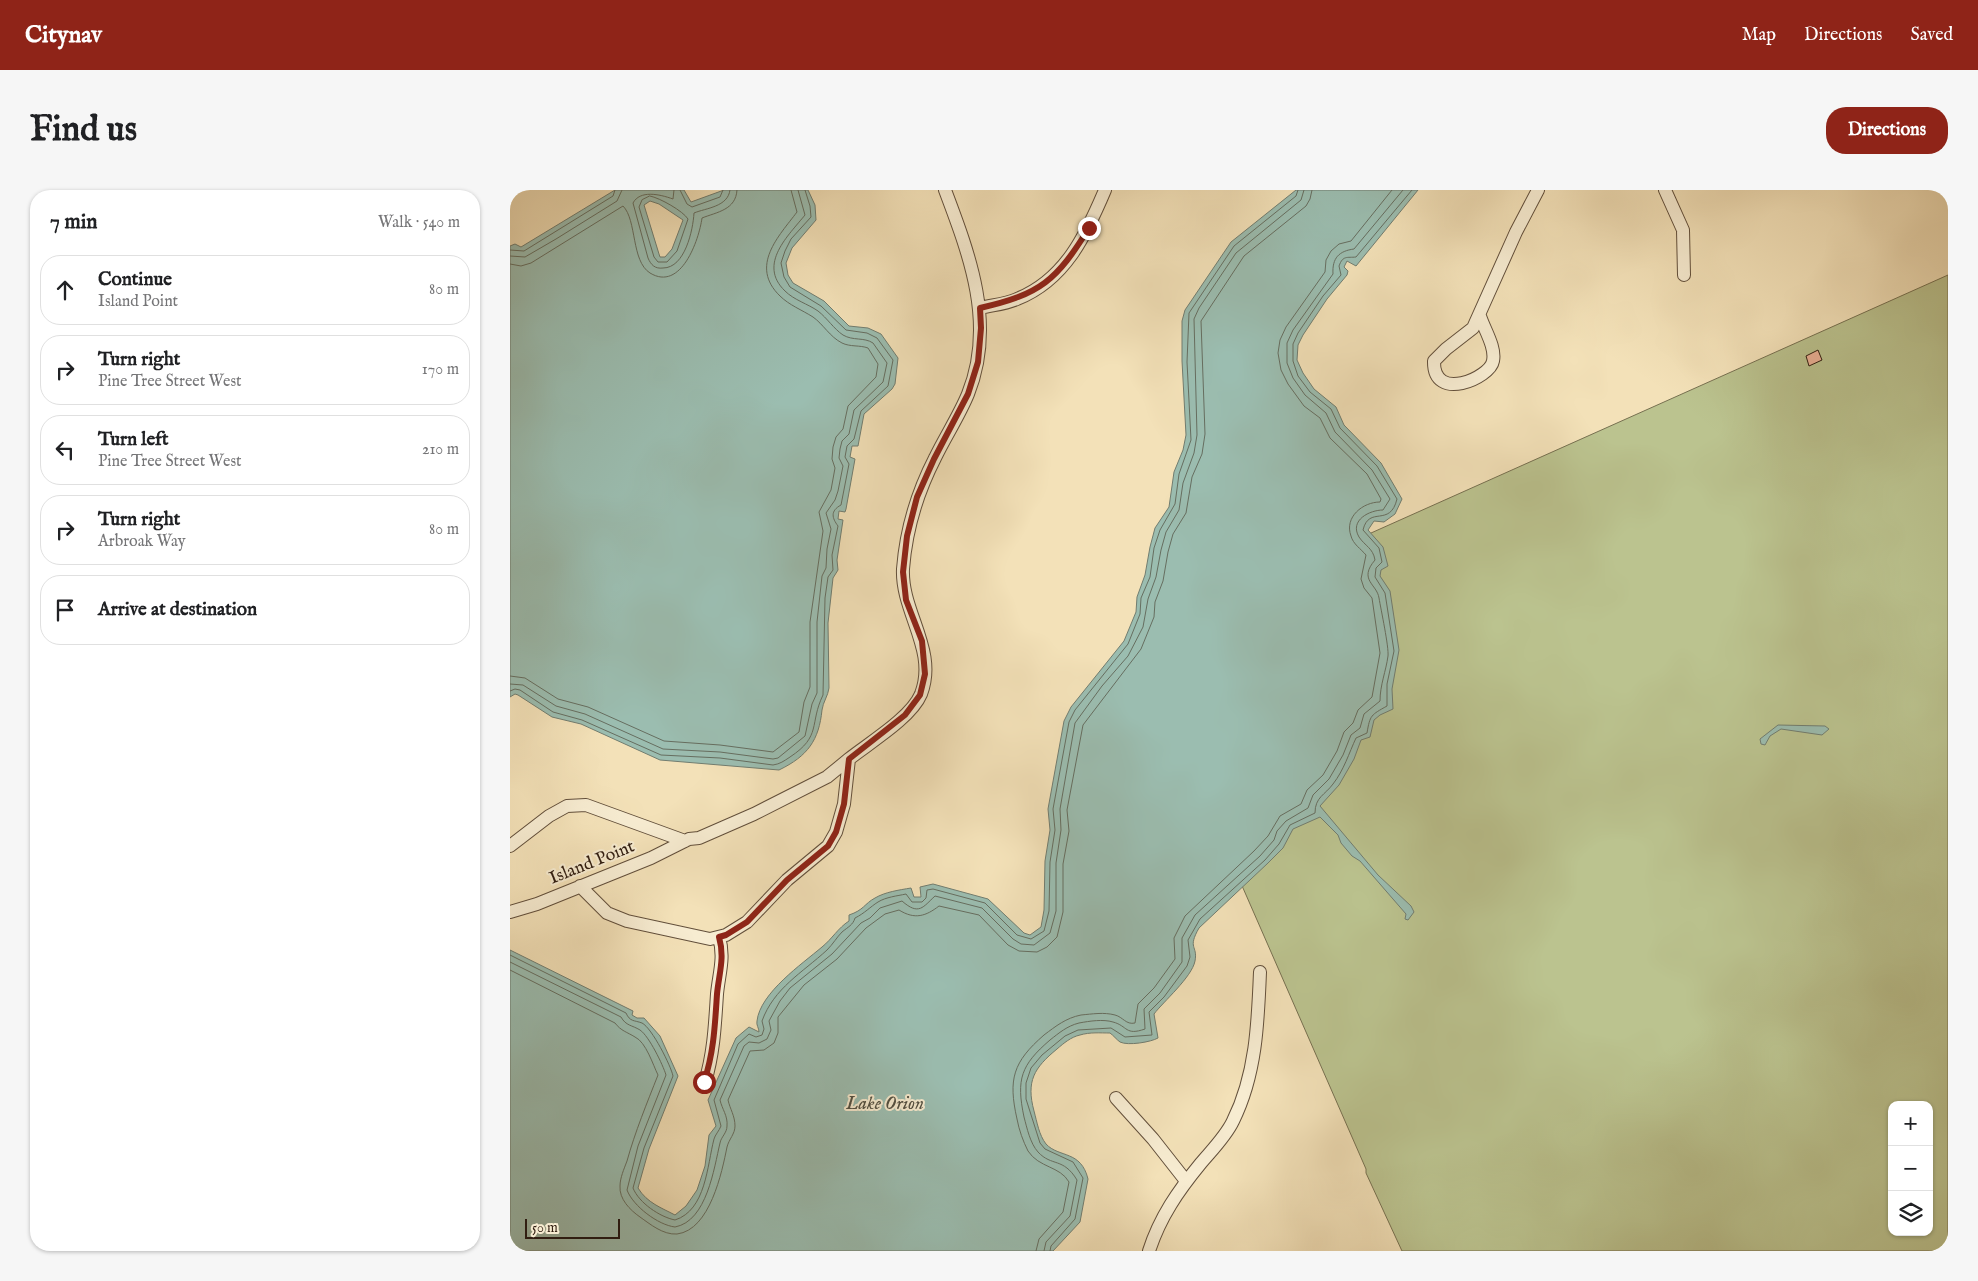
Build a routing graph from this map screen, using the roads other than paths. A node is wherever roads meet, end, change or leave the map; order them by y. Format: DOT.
graph roads {
  1 [pos="945,190"];
  2 [pos="1105,190"];
  3 [pos="1538,190"];
  4 [pos="1665,190"];
  5 [pos="1684,275"];
  6 [pos="980,308"];
  7 [pos="1480,316"];
  8 [pos="849,759"];
  9 [pos="684,841"];
  10 [pos="510,846"];
  11 [pos="580,886"];
  12 [pos="510,912"];
  13 [pos="719,937"];
  14 [pos="1260,972"];
  15 [pos="704,1082"];
  16 [pos="1116,1098"];
  17 [pos="1186,1181"];
  18 [pos="1149,1251"];
  1 -- 6 [label="street, Island Point"];
  2 -- 6 [label="street"];
  3 -- 7 [label="street"];
  4 -- 5 [label="street"];
  6 -- 8 [label="street, Island Point"];
  7 -- 7 [label="street"];
  8 -- 9 [label="street, Island Point"];
  8 -- 13 [label="street"];
  9 -- 10 [label="street, Island Point"];
  9 -- 11 [label="street, Island Point"];
  11 -- 12 [label="street, Island Point"];
  11 -- 13 [label="street"];
  13 -- 15 [label="street"];
  14 -- 17 [label="street"];
  16 -- 17 [label="street"];
  17 -- 18 [label="street"];
}
